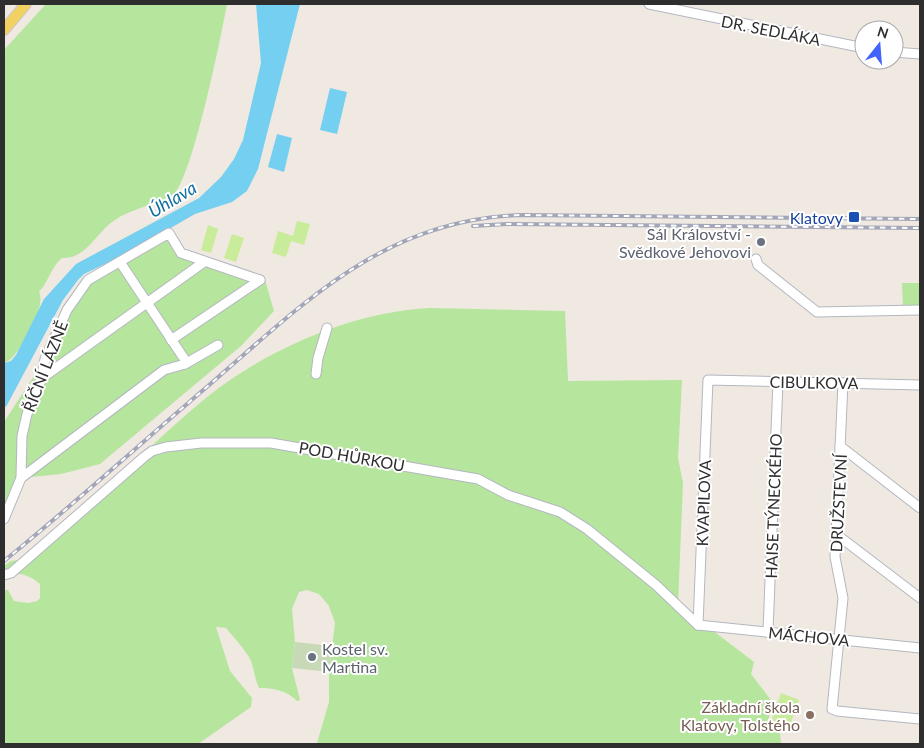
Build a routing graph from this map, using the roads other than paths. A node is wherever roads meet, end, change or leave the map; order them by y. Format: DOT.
graph roads {
  1 [pos="26,4"];
  2 [pos="649,4"];
  3 [pos="4,30"];
  4 [pos="854,46"];
  5 [pos="904,53"];
  6 [pos="920,54"];
  7 [pos="756,259"];
  8 [pos="120,262"];
  9 [pos="204,262"];
  10 [pos="146,303"];
  11 [pos="920,310"];
  12 [pos="327,328"];
  13 [pos="172,340"];
  14 [pos="218,345"];
  15 [pos="185,364"];
  16 [pos="316,374"];
  17 [pos="42,378"];
  18 [pos="708,380"];
  19 [pos="778,381"];
  20 [pos="843,383"];
  21 [pos="920,385"];
  22 [pos="840,446"];
  23 [pos="21,478"];
  24 [pos="920,508"];
  25 [pos="4,518"];
  26 [pos="836,534"];
  27 [pos="4,576"];
  28 [pos="920,598"];
  29 [pos="698,625"];
  30 [pos="768,631"];
  31 [pos="839,640"];
  32 [pos="920,648"];
  33 [pos="920,719"];
  1 -- 3 [label="main road"];
  2 -- 4 [label="street, DR. SEDLÁKA"];
  5 -- 6 [label="street"];
  7 -- 11 [label="street"];
  8 -- 9 [label="street, ŘÍČNÍ LÁZNĚ"];
  8 -- 10 [label="street"];
  8 -- 17 [label="street, ŘÍČNÍ LÁZNĚ"];
  9 -- 10 [label="street"];
  9 -- 13 [label="street"];
  10 -- 13 [label="street"];
  10 -- 17 [label="street"];
  12 -- 16 [label="street"];
  13 -- 15 [label="street"];
  14 -- 15 [label="street"];
  15 -- 23 [label="street"];
  17 -- 23 [label="street, ŘÍČNÍ LÁZNĚ"];
  18 -- 19 [label="street, CIBULKOVA"];
  18 -- 29 [label="street, KVAPILOVA"];
  19 -- 20 [label="street, CIBULKOVA"];
  19 -- 30 [label="street, HAISE TÝNECKÉHO"];
  20 -- 21 [label="street, CIBULKOVA"];
  20 -- 22 [label="street, DRUŽSTEVNÍ"];
  22 -- 24 [label="street"];
  22 -- 26 [label="street, DRUŽSTEVNÍ"];
  23 -- 25 [label="street, ŘÍČNÍ LÁZNĚ"];
  26 -- 28 [label="street"];
  26 -- 31 [label="street, DRUŽSTEVNÍ"];
  27 -- 29 [label="street, POD HŮRKOU"];
  29 -- 30 [label="street, MÁCHOVA"];
  30 -- 31 [label="street, MÁCHOVA"];
  31 -- 32 [label="street, MÁCHOVA"];
  31 -- 33 [label="street, DRUŽSTEVNÍ"];
}
